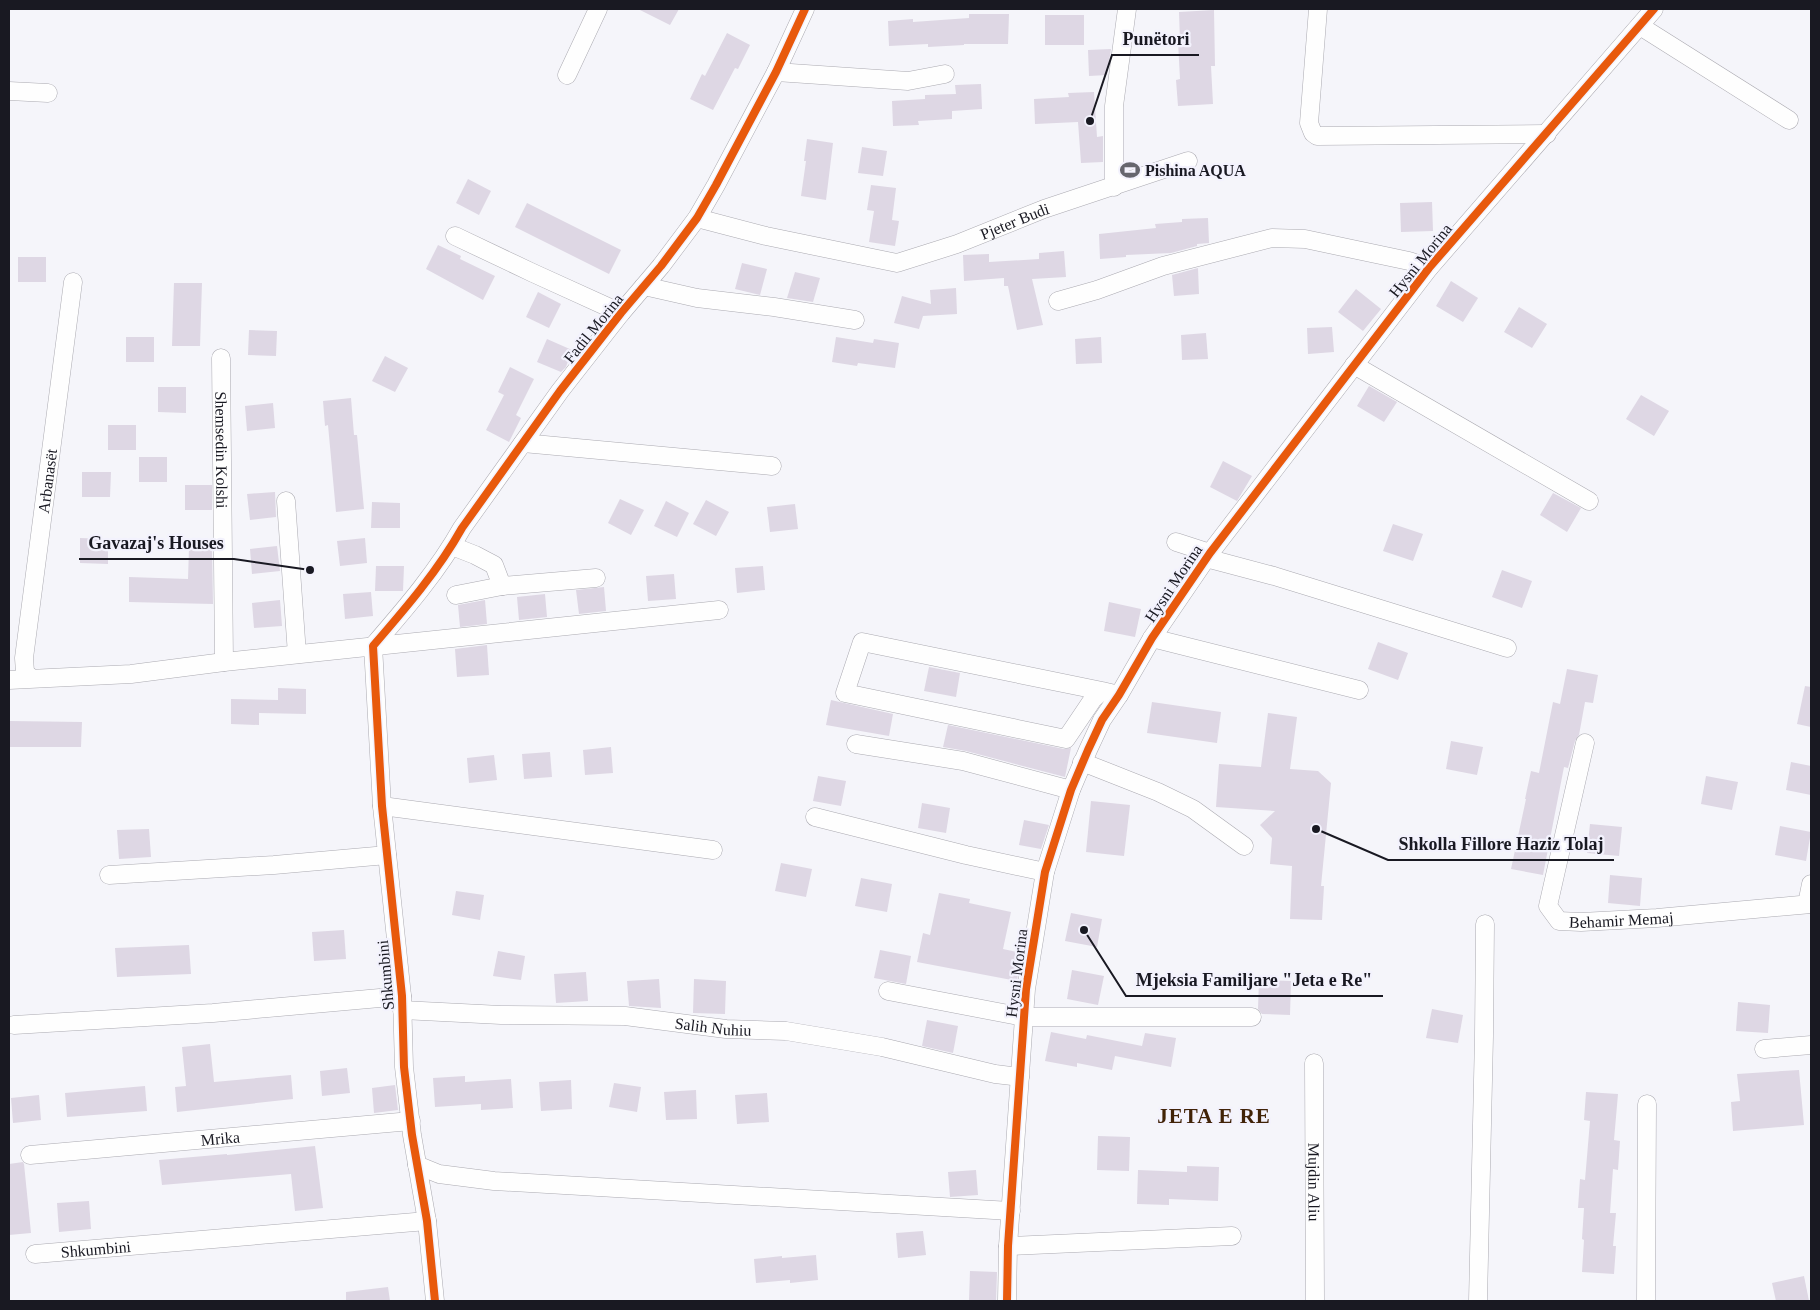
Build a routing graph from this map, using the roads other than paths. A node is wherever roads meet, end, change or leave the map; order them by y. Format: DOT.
graph roads {
  1 [pos="598,9"];
  2 [pos="805,9"];
  3 [pos="1127,9"];
  4 [pos="1318,9"];
  5 [pos="1654,9"];
  6 [pos="1640,26"];
  7 [pos="776,72"];
  8 [pos="944,74"];
  9 [pos="567,75"];
  10 [pos="9,91"];
  11 [pos="48,93"];
  12 [pos="1789,120"];
  13 [pos="1546,134"];
  14 [pos="1188,160"];
  15 [pos="1114,187"];
  16 [pos="697,218"];
  17 [pos="455,236"];
  18 [pos="1429,268"];
  19 [pos="73,282"];
  20 [pos="644,286"];
  21 [pos="1058,301"];
  22 [pos="621,313"];
  23 [pos="855,320"];
  24 [pos="221,358"];
  25 [pos="1354,365"];
  26 [pos="523,443"];
  27 [pos="772,466"];
  28 [pos="286,501"];
  29 [pos="1590,501"];
  30 [pos="1176,542"];
  31 [pos="452,546"];
  32 [pos="1208,556"];
  33 [pos="596,578"];
  34 [pos="502,586"];
  35 [pos="456,595"];
  36 [pos="719,610"];
  37 [pos="1152,638"];
  38 [pos="373,646"];
  39 [pos="1507,648"];
  40 [pos="297,654"];
  41 [pos="224,662"];
  42 [pos="31,678"];
  43 [pos="9,680"];
  44 [pos="1359,690"];
  45 [pos="1111,693"];
  46 [pos="1585,742"];
  47 [pos="856,744"];
  48 [pos="1082,762"];
  49 [pos="1071,790"];
  50 [pos="382,806"];
  51 [pos="815,817"];
  52 [pos="1244,846"];
  53 [pos="713,850"];
  54 [pos="387,855"];
  55 [pos="1045,872"];
  56 [pos="109,875"];
  57 [pos="1811,884"];
  58 [pos="1809,904"];
  59 [pos="1485,924"];
  60 [pos="888,991"];
  61 [pos="402,1003"];
  62 [pos="1024,1017"];
  63 [pos="1252,1017"];
  64 [pos="14,1026"];
  65 [pos="1811,1045"];
  66 [pos="1764,1049"];
  67 [pos="1314,1063"];
  68 [pos="1020,1077"];
  69 [pos="1647,1104"];
  70 [pos="411,1121"];
  71 [pos="30,1155"];
  72 [pos="417,1165"];
  73 [pos="1011,1211"];
  74 [pos="427,1221"];
  75 [pos="1232,1236"];
  76 [pos="1008,1246"];
  77 [pos="34,1254"];
  78 [pos="435,1301"];
  79 [pos="1007,1301"];
  80 [pos="1315,1301"];
  81 [pos="1478,1301"];
  82 [pos="1646,1301"];
  1 -- 9 [label="street"];
  2 -- 7 [label="street, Fadil Morina"];
  3 -- 15 [label="street"];
  4 -- 13 [label="street"];
  5 -- 6 [label="street, Hysni Morina"];
  6 -- 12 [label="street"];
  6 -- 13 [label="street, Hysni Morina"];
  7 -- 8 [label="street"];
  7 -- 16 [label="street, Fadil Morina"];
  10 -- 11 [label="street"];
  13 -- 18 [label="street, Hysni Morina"];
  14 -- 15 [label="street, Pjeter Budi"];
  15 -- 16 [label="street, Pjeter Budi"];
  16 -- 20 [label="street, Fadil Morina"];
  17 -- 22 [label="street, Fadil Morina"];
  18 -- 21 [label="street"];
  18 -- 25 [label="street, Hysni Morina"];
  19 -- 42 [label="street, Arbanasët"];
  20 -- 22 [label="street, Fadil Morina"];
  20 -- 23 [label="street"];
  22 -- 26 [label="street, Fadil Morina"];
  24 -- 41 [label="street, Shemsedin Kolshi"];
  25 -- 29 [label="street"];
  25 -- 32 [label="street, Hysni Morina"];
  26 -- 27 [label="street"];
  26 -- 31 [label="street, Fadil Morina"];
  28 -- 40 [label="street"];
  30 -- 32 [label="street"];
  31 -- 34 [label="street"];
  31 -- 38 [label="street, Fadil Morina"];
  32 -- 37 [label="street, Hysni Morina"];
  32 -- 39 [label="street, Hysni Morina"];
  33 -- 34 [label="street"];
  34 -- 35 [label="street"];
  36 -- 38 [label="street"];
  37 -- 44 [label="street"];
  37 -- 45 [label="street, Hysni Morina"];
  38 -- 40 [label="street"];
  38 -- 50 [label="street, Shkumbini"];
  40 -- 41 [label="street"];
  41 -- 42 [label="street"];
  42 -- 43 [label="street"];
  45 -- 45 [label="street"];
  45 -- 48 [label="street, Hysni Morina"];
  46 -- 58 [label="street, Behamir Memaj"];
  47 -- 49 [label="street"];
  48 -- 49 [label="street, Hysni Morina"];
  48 -- 52 [label="street"];
  49 -- 55 [label="street, Hysni Morina"];
  50 -- 53 [label="street"];
  50 -- 54 [label="street, Shkumbini"];
  51 -- 55 [label="street"];
  54 -- 56 [label="street"];
  54 -- 61 [label="street, Shkumbini"];
  55 -- 62 [label="street, Hysni Morina"];
  57 -- 58 [label="street, Behamir Memaj"];
  59 -- 81 [label="street"];
  60 -- 62 [label="street"];
  61 -- 64 [label="street, Shkumbini"];
  61 -- 68 [label="street, Salih Nuhiu"];
  61 -- 70 [label="street, Shkumbini"];
  62 -- 63 [label="street, Hysni Morina"];
  62 -- 68 [label="street, Hysni Morina"];
  65 -- 66 [label="street"];
  67 -- 80 [label="street, Mujdin Aliu"];
  68 -- 73 [label="street, Hysni Morina"];
  69 -- 82 [label="street"];
  70 -- 71 [label="street, Mrika"];
  70 -- 72 [label="street, Shkumbini"];
  72 -- 73 [label="street"];
  72 -- 74 [label="street, Shkumbini"];
  73 -- 76 [label="street, Hysni Morina"];
  74 -- 77 [label="street, Shkumbini"];
  74 -- 78 [label="street, Shkumbini"];
  75 -- 76 [label="street"];
  76 -- 79 [label="street, Hysni Morina"];
}
